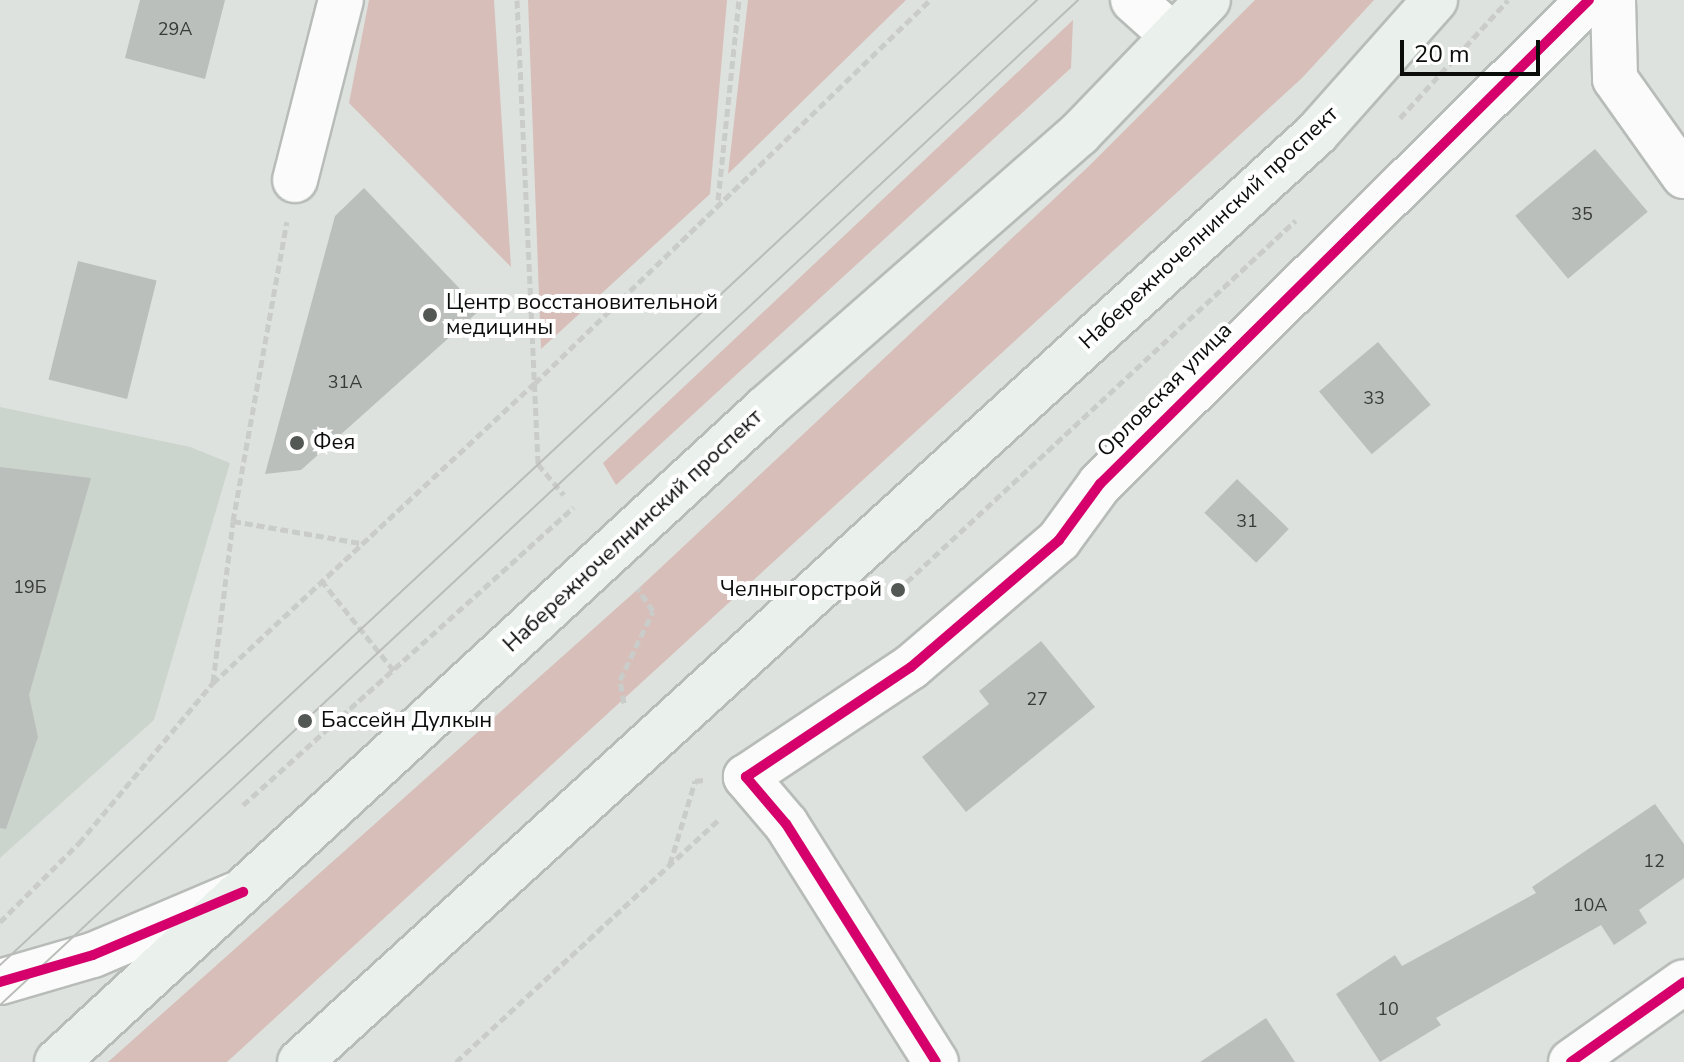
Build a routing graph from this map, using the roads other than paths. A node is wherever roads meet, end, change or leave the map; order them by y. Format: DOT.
graph roads {
  1 [pos="341,0"];
  2 [pos="1133,0"];
  3 [pos="1208,0"];
  4 [pos="1435,0"];
  5 [pos="1589,0"];
  6 [pos="1613,0"];
  7 [pos="1173,36"];
  8 [pos="1684,176"];
  9 [pos="295,180"];
  10 [pos="243,892"];
  11 [pos="0,982"];
  12 [pos="1684,982"];
  13 [pos="57,1062"];
  14 [pos="300,1062"];
  15 [pos="936,1062"];
  16 [pos="1571,1062"];
  1 -- 9 [label="street"];
  2 -- 7 [label="street"];
  3 -- 7 [label="main road, Набережночелнинский проспект"];
  4 -- 14 [label="main road, Набережночелнинский проспект"];
  5 -- 15 [label="street, Орловская улица"];
  6 -- 8 [label="street"];
  7 -- 10 [label="main road, Набережночелнинский проспект"];
  10 -- 11 [label="street"];
  10 -- 13 [label="main road, Набережночелнинский проспект"];
  12 -- 16 [label="street"];
}
